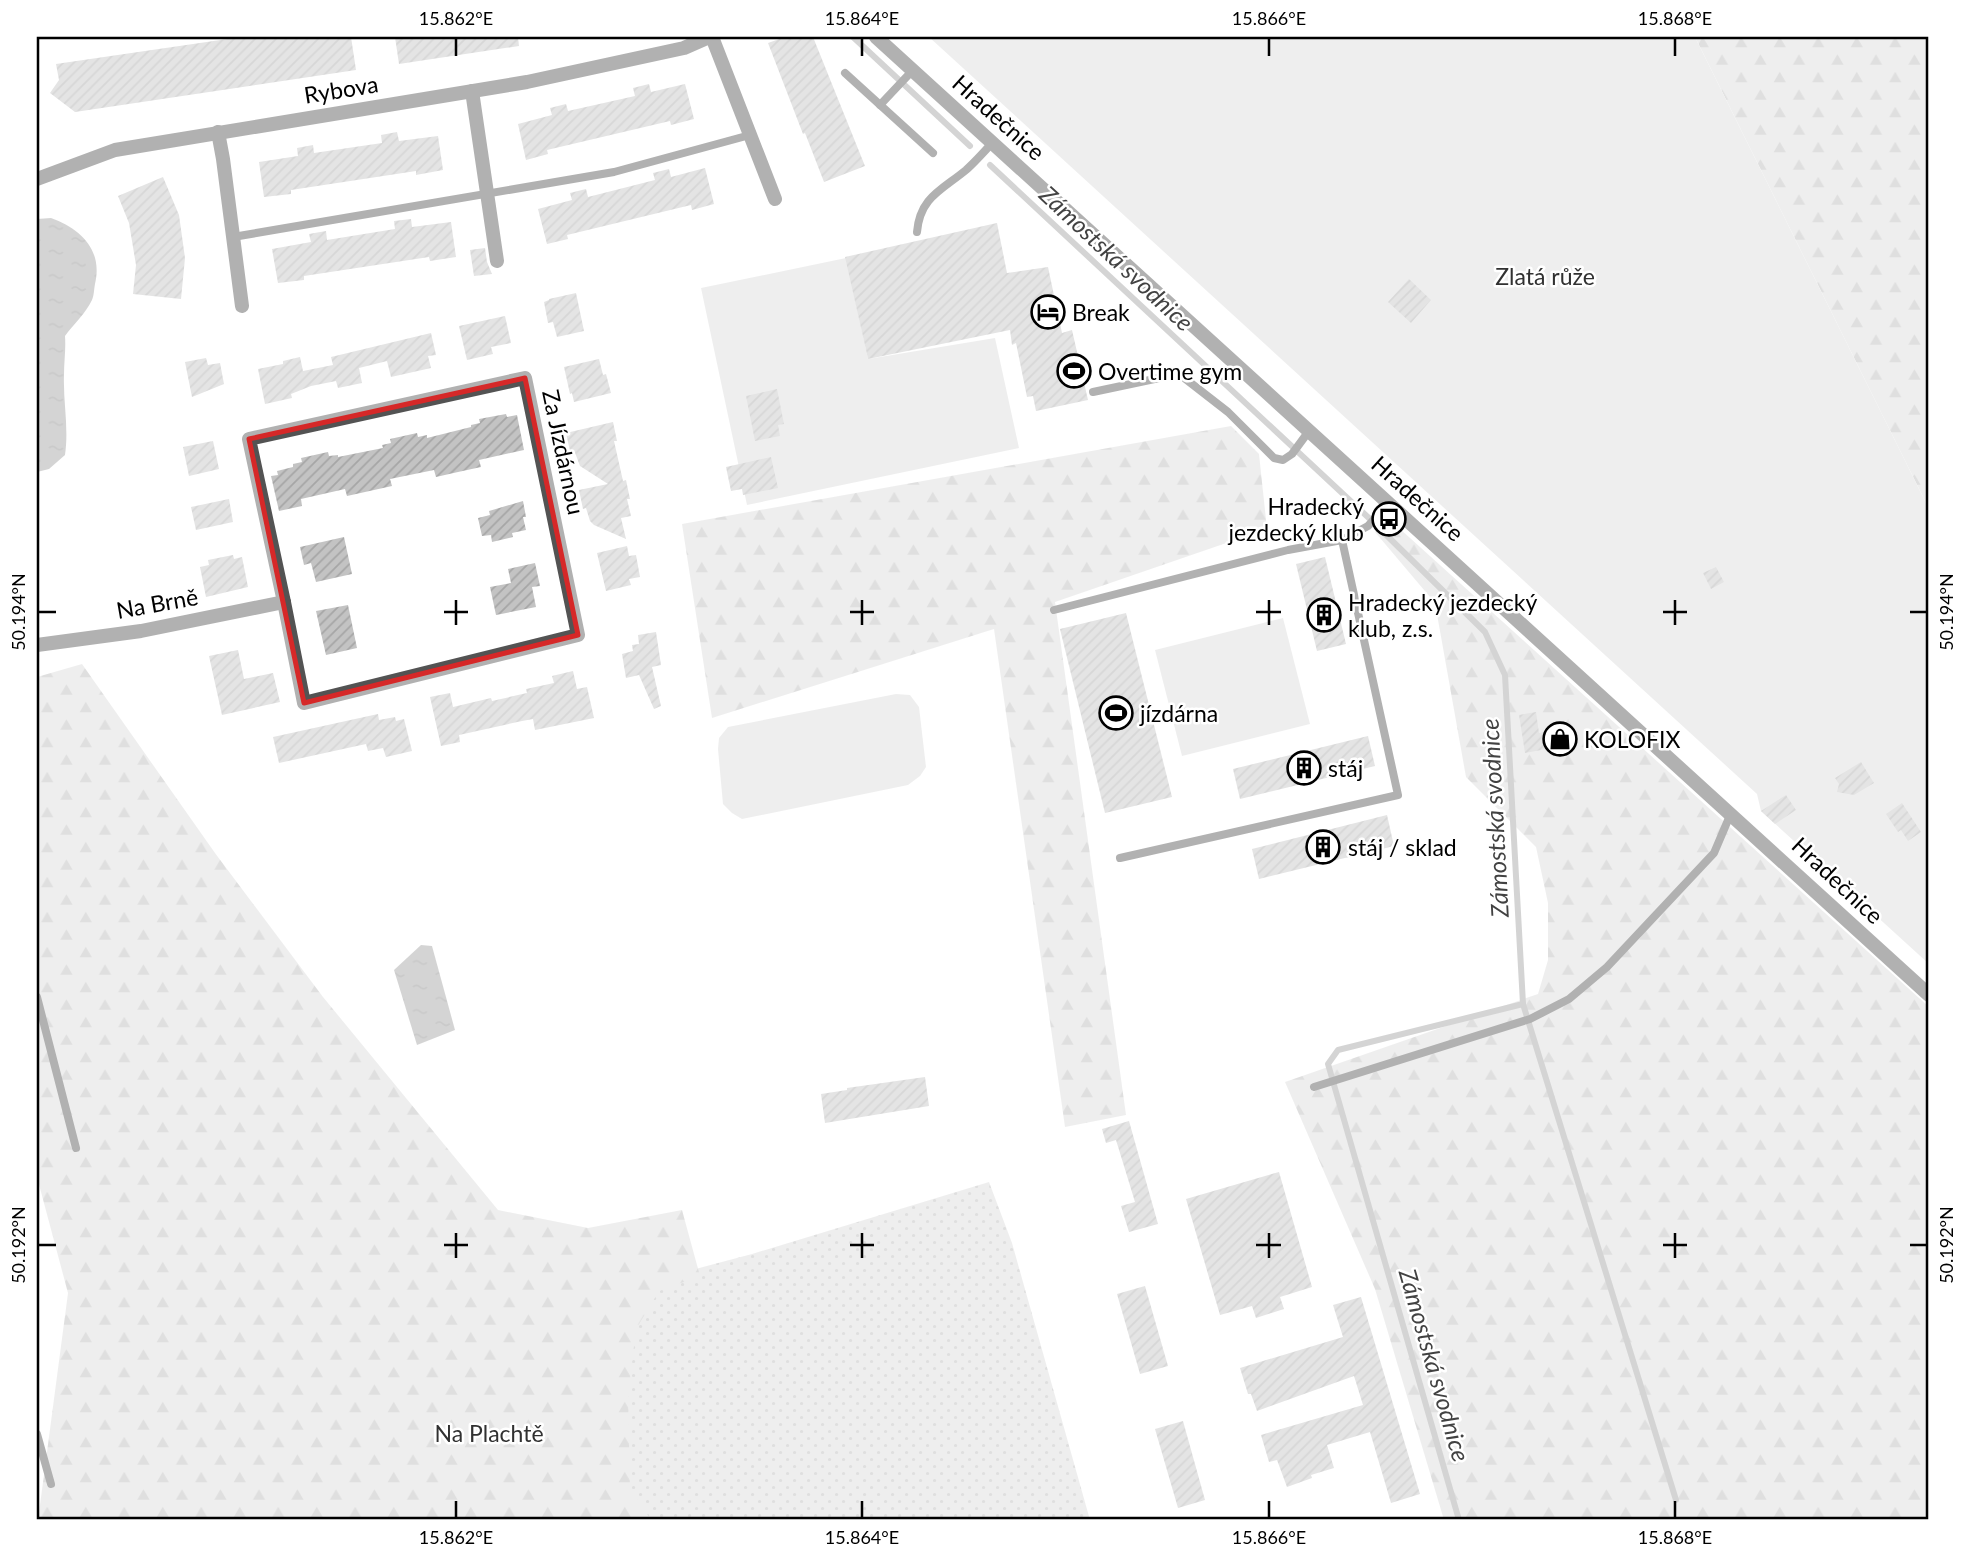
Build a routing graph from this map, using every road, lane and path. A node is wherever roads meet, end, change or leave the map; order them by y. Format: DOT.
graph roads {
  1 [pos="710,37"];
  2 [pos="876,37"];
  3 [pos="913,70"];
  4 [pos="845,73"];
  5 [pos="472,91"];
  6 [pos="880,105"];
  7 [pos="218,132"];
  8 [pos="750,135"];
  9 [pos="993,142"];
  10 [pos="933,153"];
  11 [pos="37,179"];
  12 [pos="487,195"];
  13 [pos="775,200"];
  14 [pos="917,232"];
  15 [pos="233,237"];
  16 [pos="497,261"];
  17 [pos="242,306"];
  18 [pos="1093,392"];
  19 [pos="1309,431"];
  20 [pos="1390,503"];
  21 [pos="1342,540"];
  22 [pos="284,602"];
  23 [pos="1054,610"];
  24 [pos="37,645"];
  25 [pos="1731,813"];
  26 [pos="1120,858"];
  27 [pos="1929,995"];
  28 [pos="37,997"];
  29 [pos="1314,1087"];
  30 [pos="76,1148"];
  31 [pos="37,1434"];
  32 [pos="51,1484"];
  1 -- 5 [label="street, Rybova"];
  1 -- 8 [label="street, Rybova"];
  2 -- 3 [label="street, Hradečnice"];
  3 -- 6 [label="lane"];
  3 -- 9 [label="street, Hradečnice"];
  4 -- 6 [label="lane"];
  5 -- 7 [label="street, Rybova"];
  5 -- 12 [label="street"];
  6 -- 10 [label="lane"];
  7 -- 11 [label="street, Rybova"];
  7 -- 15 [label="street"];
  8 -- 12 [label="lane"];
  8 -- 13 [label="street, Rybova"];
  9 -- 14 [label="lane"];
  9 -- 19 [label="street, Hradečnice"];
  12 -- 15 [label="lane"];
  12 -- 16 [label="street"];
  15 -- 17 [label="street"];
  18 -- 19 [label="lane"];
  19 -- 20 [label="street, Hradečnice"];
  20 -- 21 [label="lane"];
  20 -- 25 [label="street, Hradečnice"];
  21 -- 23 [label="lane"];
  21 -- 26 [label="lane"];
  22 -- 22 [label="street, Za Jízdárnou"];
  22 -- 24 [label="street, Na Brně"];
  25 -- 27 [label="street, Hradečnice"];
  25 -- 29 [label="lane"];
  28 -- 30 [label="lane"];
  31 -- 32 [label="lane"];
}
